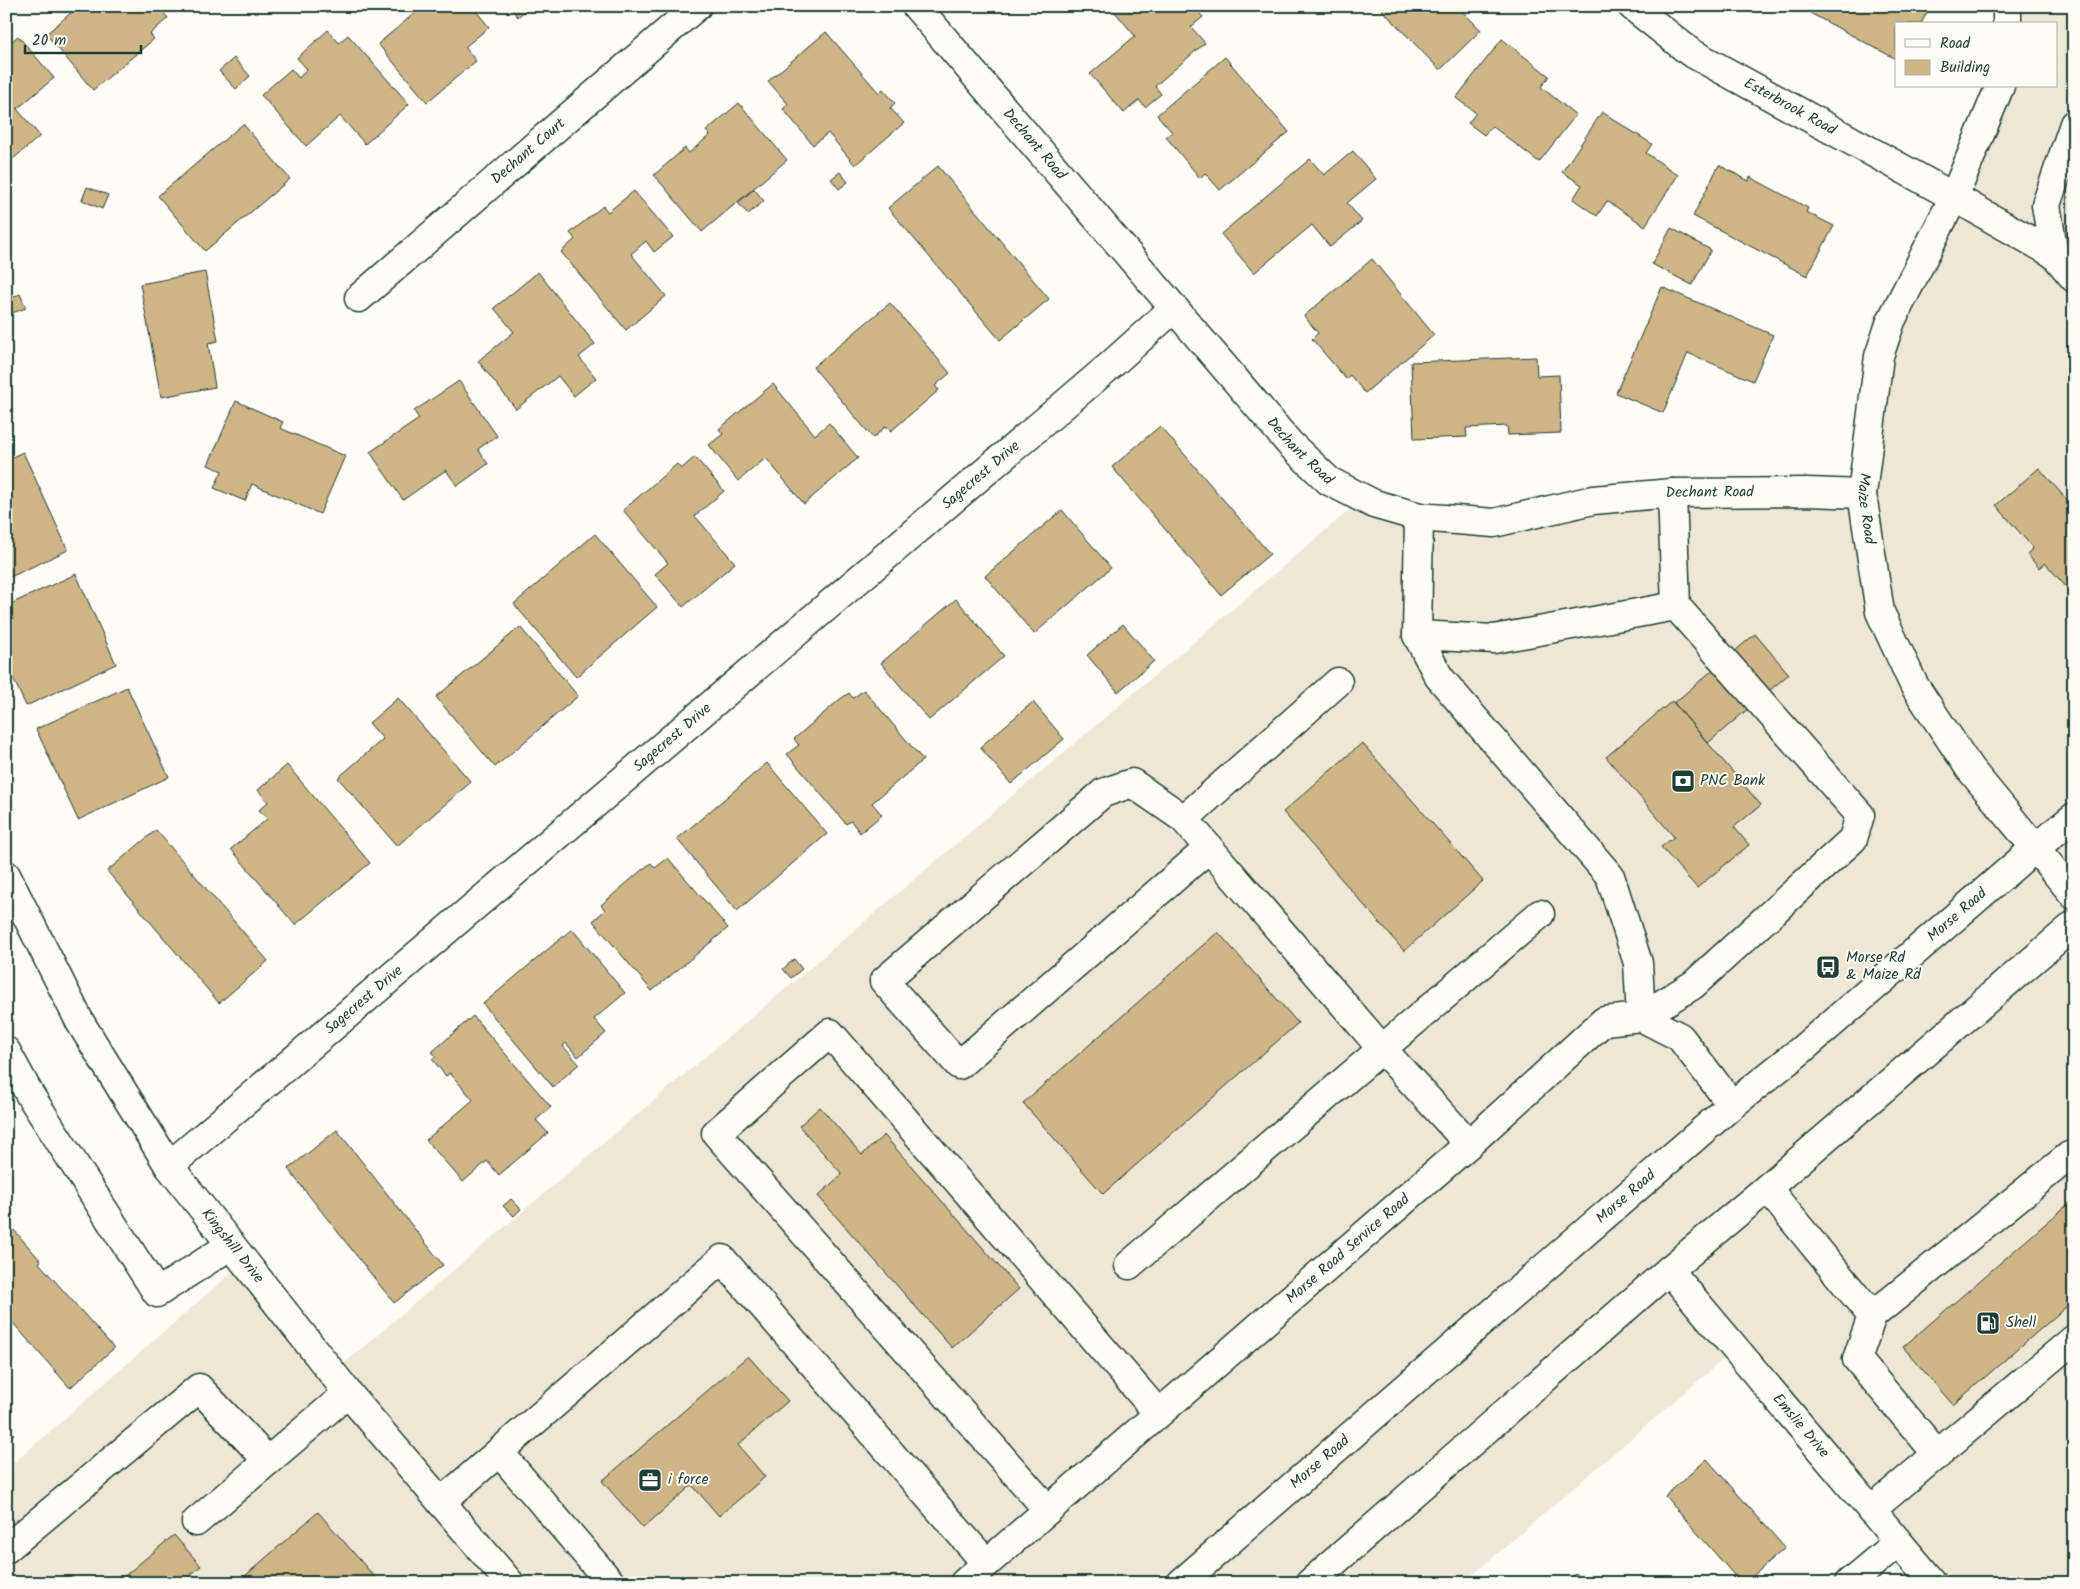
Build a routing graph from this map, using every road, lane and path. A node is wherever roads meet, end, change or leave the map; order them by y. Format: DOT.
graph roads {
  1 [pos="697,6"];
  2 [pos="916,6"];
  3 [pos="1632,6"];
  4 [pos="2006,6"];
  5 [pos="2007,22"];
  6 [pos="1999,88"];
  7 [pos="2074,124"];
  8 [pos="1954,197"];
  9 [pos="2064,257"];
  10 [pos="2074,278"];
  11 [pos="359,298"];
  12 [pos="1174,308"];
  13 [pos="1672,493"];
  14 [pos="1862,494"];
  15 [pos="1419,518"];
  16 [pos="1676,606"];
  17 [pos="1417,635"];
  18 [pos="1338,682"];
  19 [pos="2074,817"];
  20 [pos="1184,819"];
  21 [pos="1209,848"];
  22 [pos="2035,848"];
  23 [pos="6,875"];
  24 [pos="2074,895"];
  25 [pos="15,913"];
  26 [pos="1540,914"];
  27 [pos="2074,925"];
  28 [pos="1641,1017"];
  29 [pos="1384,1050"];
  30 [pos="6,1051"];
  31 [pos="1732,1105"];
  32 [pos="1469,1144"];
  33 [pos="2074,1155"];
  34 [pos="169,1166"];
  35 [pos="1767,1188"];
  36 [pos="231,1245"];
  37 [pos="1129,1265"];
  38 [pos="1669,1270"];
  39 [pos="1872,1316"];
  40 [pos="2074,1339"];
  41 [pos="348,1393"];
  42 [pos="1158,1414"];
  43 [pos="499,1452"];
  44 [pos="1938,1455"];
  45 [pos="268,1461"];
  46 [pos="441,1502"];
  47 [pos="1048,1510"];
  48 [pos="1871,1510"];
  49 [pos="196,1522"];
  50 [pos="1898,1542"];
  51 [pos="6,1549"];
  52 [pos="986,1563"];
  53 [pos="510,1583"];
  54 [pos="611,1583"];
  55 [pos="964,1583"];
  56 [pos="1181,1583"];
  57 [pos="1310,1583"];
  58 [pos="1849,1583"];
  59 [pos="1933,1583"];
  1 -- 11 [label="street, Dechant Court"];
  2 -- 12 [label="street, Dechant Road"];
  3 -- 8 [label="street, Esterbrook Road"];
  4 -- 5 [label="street"];
  6 -- 8 [label="street, Maize Road"];
  7 -- 9 [label="street"];
  8 -- 9 [label="street, Esterbrook Road"];
  8 -- 14 [label="street, Maize Road"];
  9 -- 10 [label="street"];
  12 -- 15 [label="street, Dechant Road"];
  12 -- 34 [label="street, Sagecrest Drive"];
  13 -- 14 [label="street, Dechant Road"];
  13 -- 15 [label="street, Dechant Road"];
  13 -- 16 [label="street"];
  14 -- 22 [label="street, Maize Road"];
  15 -- 17 [label="street"];
  16 -- 17 [label="street"];
  16 -- 28 [label="street"];
  17 -- 28 [label="street"];
  18 -- 20 [label="street"];
  19 -- 22 [label="street, Morse Road"];
  20 -- 21 [label="street"];
  20 -- 21 [label="street"];
  21 -- 29 [label="street"];
  22 -- 24 [label="street, Maize Road"];
  22 -- 31 [label="street, Morse Road"];
  23 -- 25 [label="street, Kingshill Drive"];
  25 -- 34 [label="street, Kingshill Drive"];
  26 -- 29 [label="street"];
  27 -- 35 [label="street"];
  28 -- 31 [label="street"];
  28 -- 32 [label="street, Morse Road Service Road"];
  29 -- 32 [label="street"];
  29 -- 37 [label="street"];
  30 -- 36 [label="street"];
  31 -- 56 [label="street, Morse Road"];
  32 -- 42 [label="street, Morse Road Service Road"];
  33 -- 39 [label="street"];
  34 -- 36 [label="street, Kingshill Drive"];
  35 -- 38 [label="street"];
  35 -- 39 [label="street"];
  36 -- 41 [label="street, Kingshill Drive"];
  38 -- 48 [label="street, Emslie Drive"];
  38 -- 57 [label="street"];
  39 -- 44 [label="street"];
  40 -- 44 [label="street"];
  41 -- 45 [label="street"];
  41 -- 46 [label="street, Kingshill Drive"];
  42 -- 47 [label="street, Morse Road Service Road"];
  42 -- 47 [label="street"];
  43 -- 46 [label="street"];
  43 -- 52 [label="street"];
  43 -- 54 [label="street"];
  44 -- 48 [label="street"];
  45 -- 49 [label="street"];
  45 -- 51 [label="street"];
  46 -- 53 [label="street, Kingshill Drive"];
  47 -- 52 [label="street, Morse Road Service Road"];
  48 -- 50 [label="street, Emslie Drive"];
  50 -- 58 [label="street"];
  50 -- 59 [label="street, Emslie Drive"];
  52 -- 55 [label="street, Morse Road Service Road"];
}
